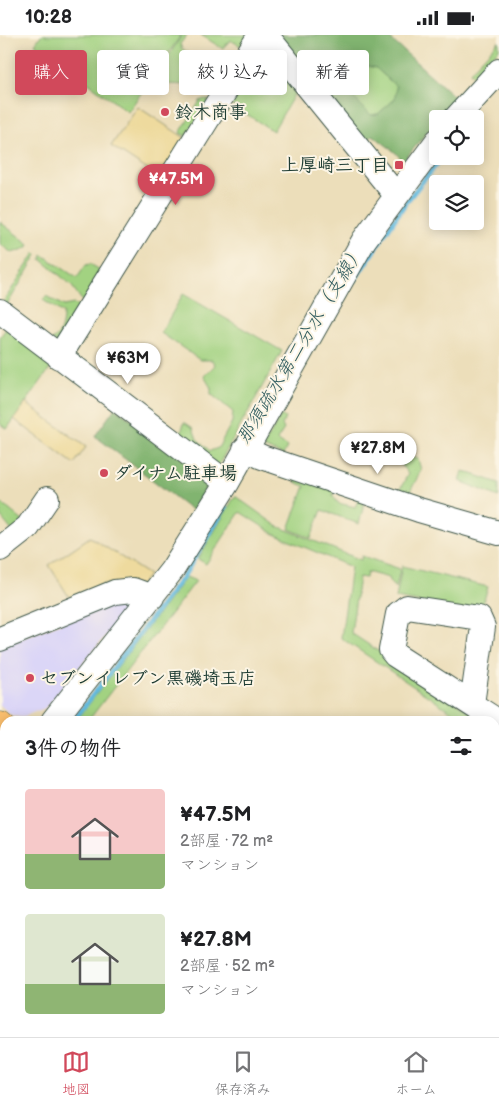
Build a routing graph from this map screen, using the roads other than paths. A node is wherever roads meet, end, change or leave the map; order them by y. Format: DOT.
graph roads {
  1 [pos="260,35"];
  2 [pos="266,35"];
  3 [pos="499,71"];
  4 [pos="464,110"];
  5 [pos="429,152"];
  6 [pos="396,195"];
  7 [pos="0,311"];
  8 [pos="59,357"];
  9 [pos="245,449"];
  10 [pos="227,483"];
  11 [pos="47,499"];
  12 [pos="499,533"];
  13 [pos="0,549"];
  14 [pos="152,597"];
  15 [pos="0,639"];
  16 [pos="472,704"];
  17 [pos="56,716"];
  18 [pos="490,716"];
  1 -- 8 [label="street"];
  2 -- 6 [label="street"];
  3 -- 4 [label="street"];
  5 -- 6 [label="street"];
  6 -- 9 [label="street"];
  7 -- 8 [label="street"];
  8 -- 10 [label="street"];
  9 -- 10 [label="street"];
  9 -- 12 [label="street"];
  10 -- 14 [label="street"];
  11 -- 13 [label="street"];
  14 -- 15 [label="street"];
  14 -- 17 [label="street"];
  16 -- 16 [label="street"];
  16 -- 18 [label="street"];
}
